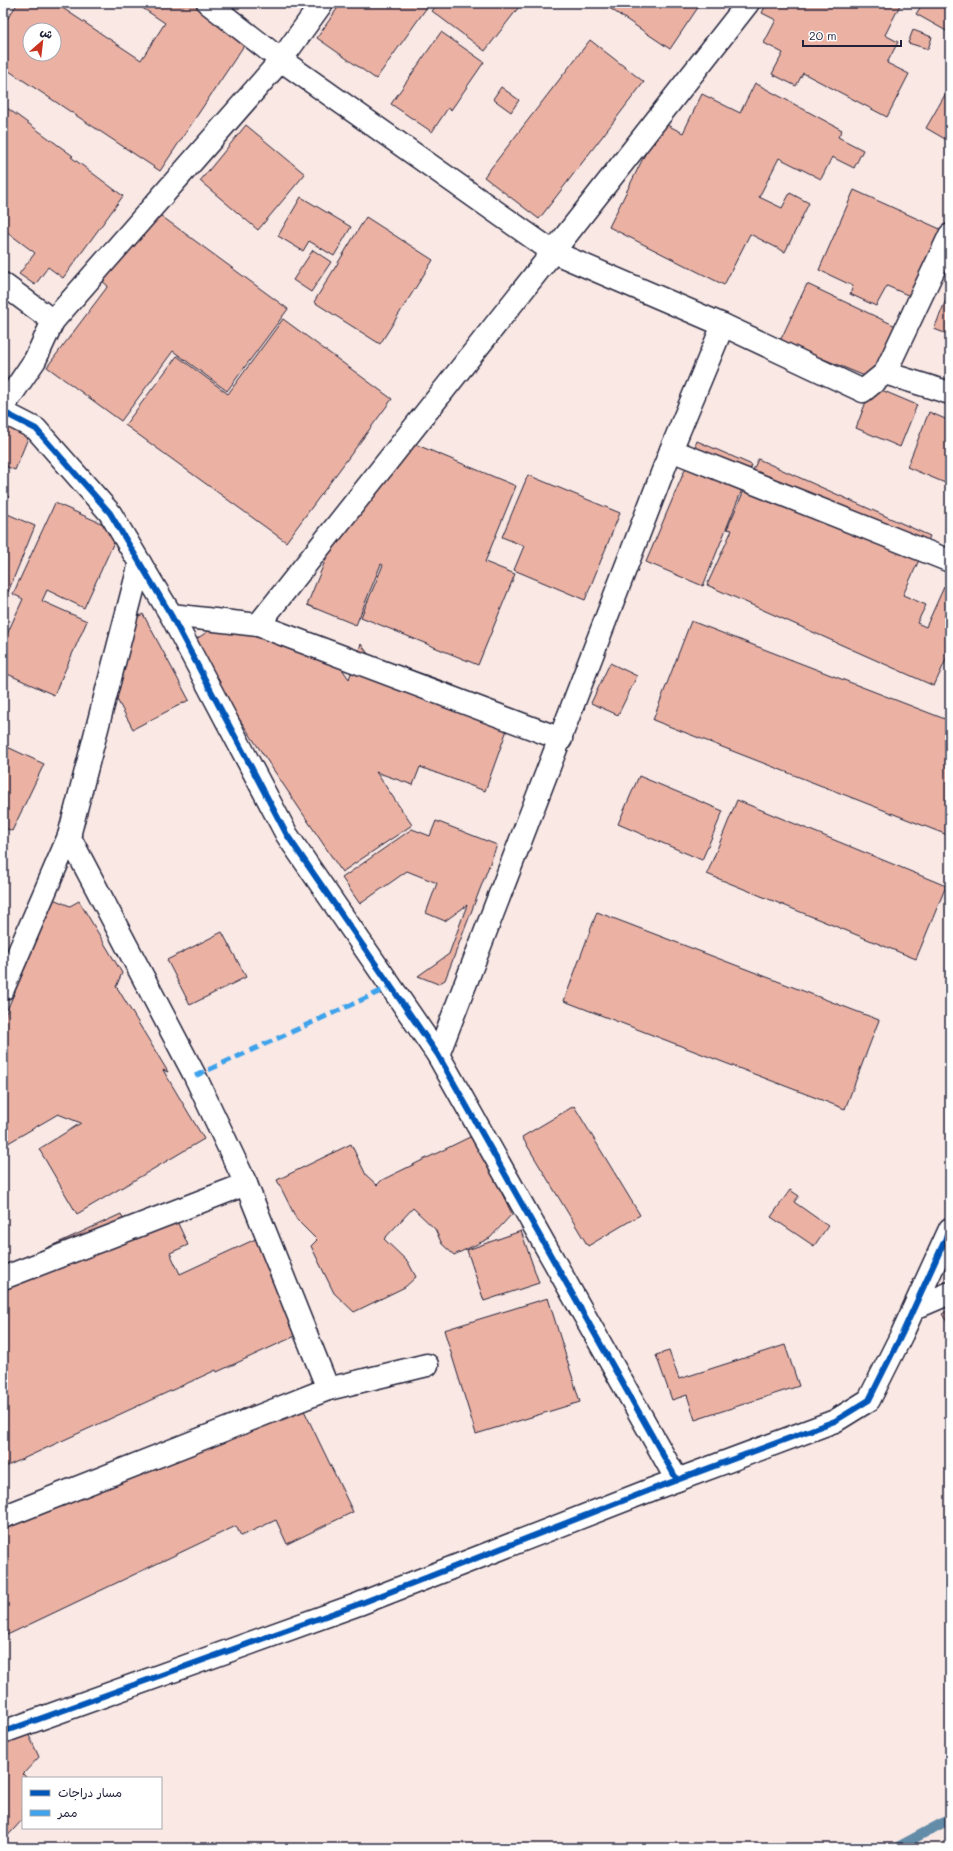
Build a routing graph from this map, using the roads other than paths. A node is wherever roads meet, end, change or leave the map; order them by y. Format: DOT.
graph roads {
  1 [pos="208,3"];
  2 [pos="322,3"];
  3 [pos="748,3"];
  4 [pos="281,60"];
  5 [pos="950,235"];
  6 [pos="553,252"];
  7 [pos="3,284"];
  8 [pos="53,321"];
  9 [pos="723,325"];
  10 [pos="884,373"];
  11 [pos="950,393"];
  12 [pos="3,407"];
  13 [pos="3,412"];
  14 [pos="671,450"];
  15 [pos="950,561"];
  16 [pos="140,563"];
  17 [pos="171,615"];
  18 [pos="258,625"];
  19 [pos="561,739"];
  20 [pos="69,836"];
  21 [pos="3,989"];
  22 [pos="438,1055"];
  23 [pos="246,1184"];
  24 [pos="950,1228"];
  25 [pos="3,1278"];
  26 [pos="950,1294"];
  27 [pos="914,1308"];
  28 [pos="427,1365"];
  29 [pos="328,1389"];
  30 [pos="677,1480"];
  31 [pos="3,1517"];
  32 [pos="3,1732"];
  1 -- 4 [label="street"];
  2 -- 4 [label="street"];
  3 -- 6 [label="street"];
  4 -- 6 [label="street"];
  4 -- 8 [label="street"];
  5 -- 10 [label="street"];
  6 -- 9 [label="street"];
  6 -- 18 [label="street"];
  7 -- 8 [label="street"];
  8 -- 12 [label="street"];
  9 -- 10 [label="street"];
  9 -- 14 [label="street"];
  10 -- 11 [label="street"];
  13 -- 16 [label="street"];
  14 -- 15 [label="street"];
  14 -- 19 [label="street"];
  16 -- 17 [label="street"];
  16 -- 20 [label="street"];
  17 -- 18 [label="street"];
  17 -- 22 [label="street"];
  18 -- 19 [label="street"];
  19 -- 22 [label="street"];
  20 -- 21 [label="street"];
  20 -- 23 [label="street"];
  22 -- 30 [label="street"];
  23 -- 25 [label="street"];
  23 -- 29 [label="street"];
  24 -- 27 [label="street"];
  26 -- 27 [label="street"];
  27 -- 30 [label="street"];
  28 -- 29 [label="street"];
  29 -- 31 [label="street"];
  30 -- 32 [label="street"];
}
